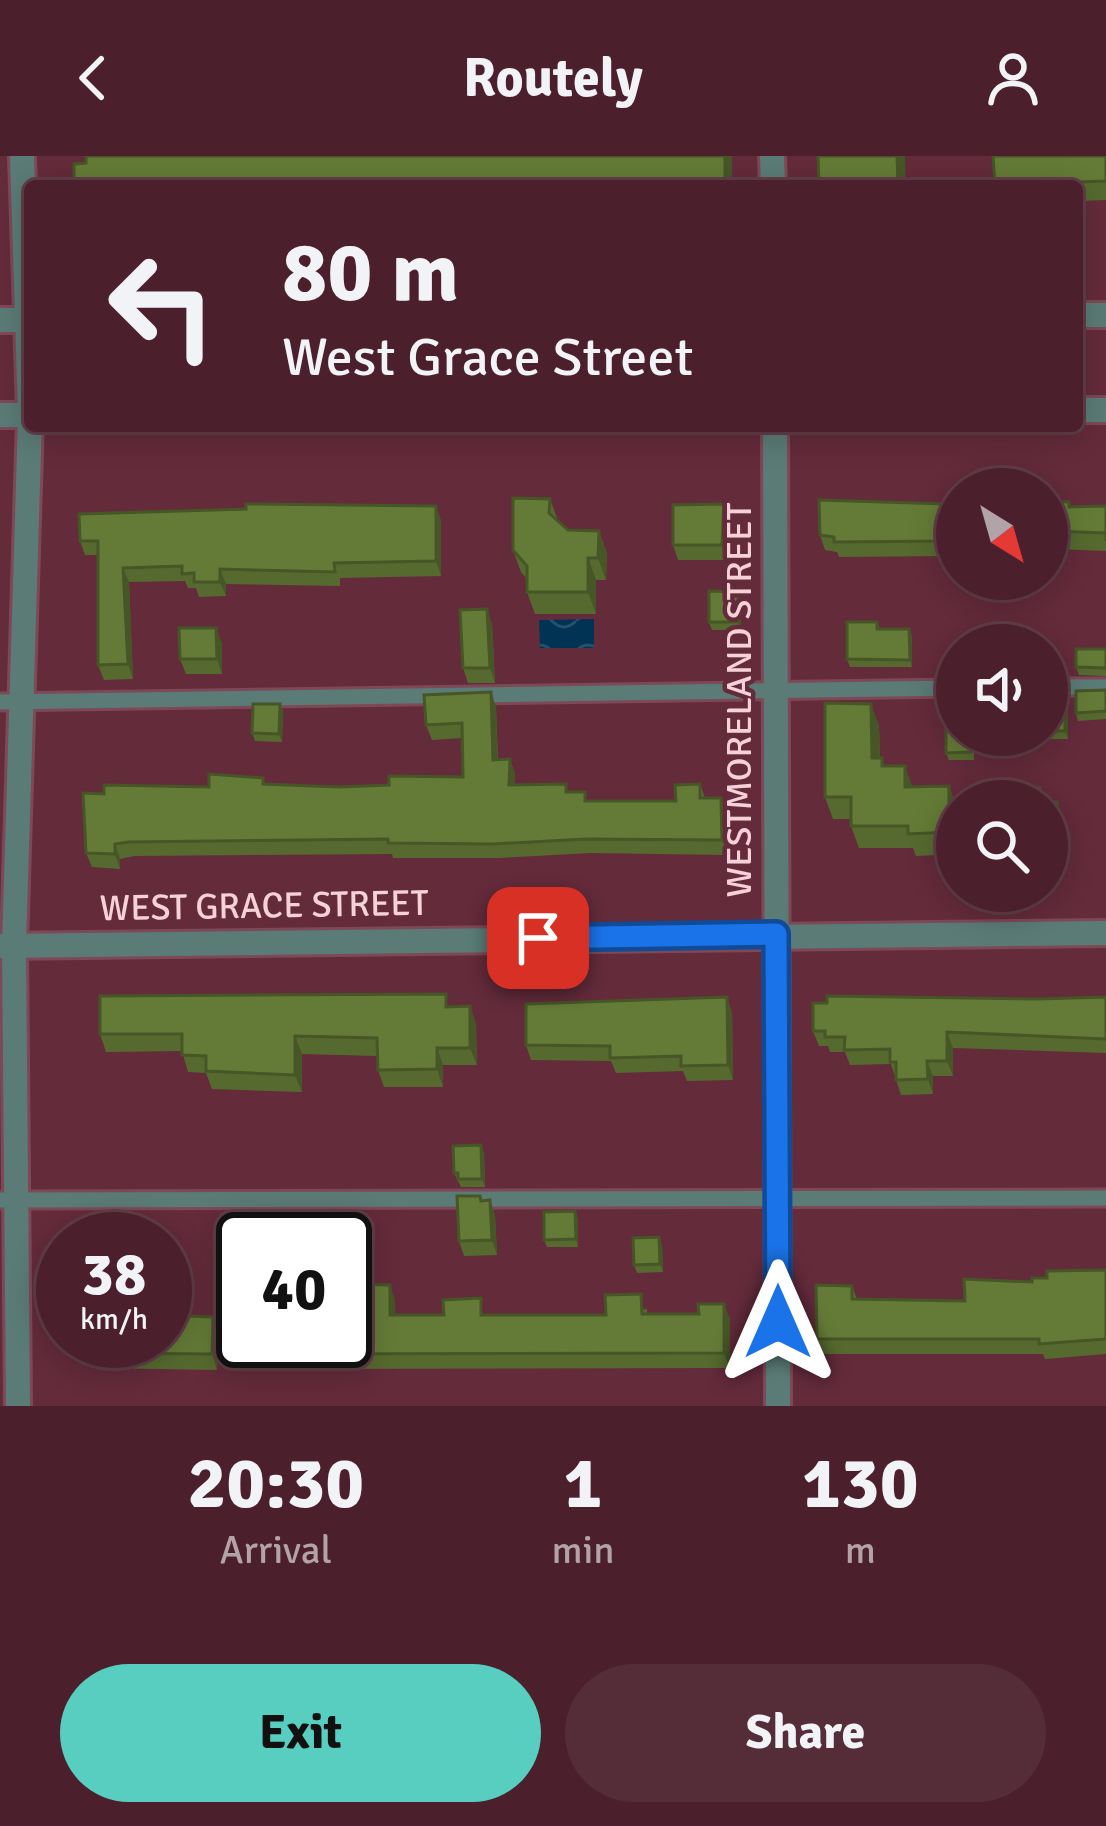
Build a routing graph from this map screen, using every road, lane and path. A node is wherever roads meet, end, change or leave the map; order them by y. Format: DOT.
graph roads {
  1 [pos="22,156"];
  2 [pos="24,211"];
  3 [pos="29,432"];
  4 [pos="776,432"];
  5 [pos="1068,687"];
  6 [pos="1106,687"];
  7 [pos="776,688"];
  8 [pos="936,688"];
  9 [pos="11,702"];
  10 [pos="1106,933"];
  11 [pos="776,934"];
  12 [pos="7,946"];
  13 [pos="777,1197"];
  14 [pos="1106,1198"];
  15 [pos="8,1200"];
  16 [pos="18,1406"];
  17 [pos="778,1406"];
  1 -- 2 [label="street"];
  3 -- 9 [label="street"];
  4 -- 7 [label="street, WESTMORELAND STREET"];
  5 -- 6 [label="lane"];
  7 -- 8 [label="lane"];
  7 -- 9 [label="lane"];
  7 -- 11 [label="street, WESTMORELAND STREET"];
  9 -- 12 [label="street"];
  10 -- 11 [label="street, WEST GRACE STREET"];
  11 -- 12 [label="street, WEST GRACE STREET"];
  11 -- 13 [label="street, WESTMORELAND STREET"];
  12 -- 15 [label="street"];
  13 -- 14 [label="lane"];
  13 -- 15 [label="lane"];
  13 -- 17 [label="street, WESTMORELAND STREET"];
  15 -- 16 [label="street"];
}
